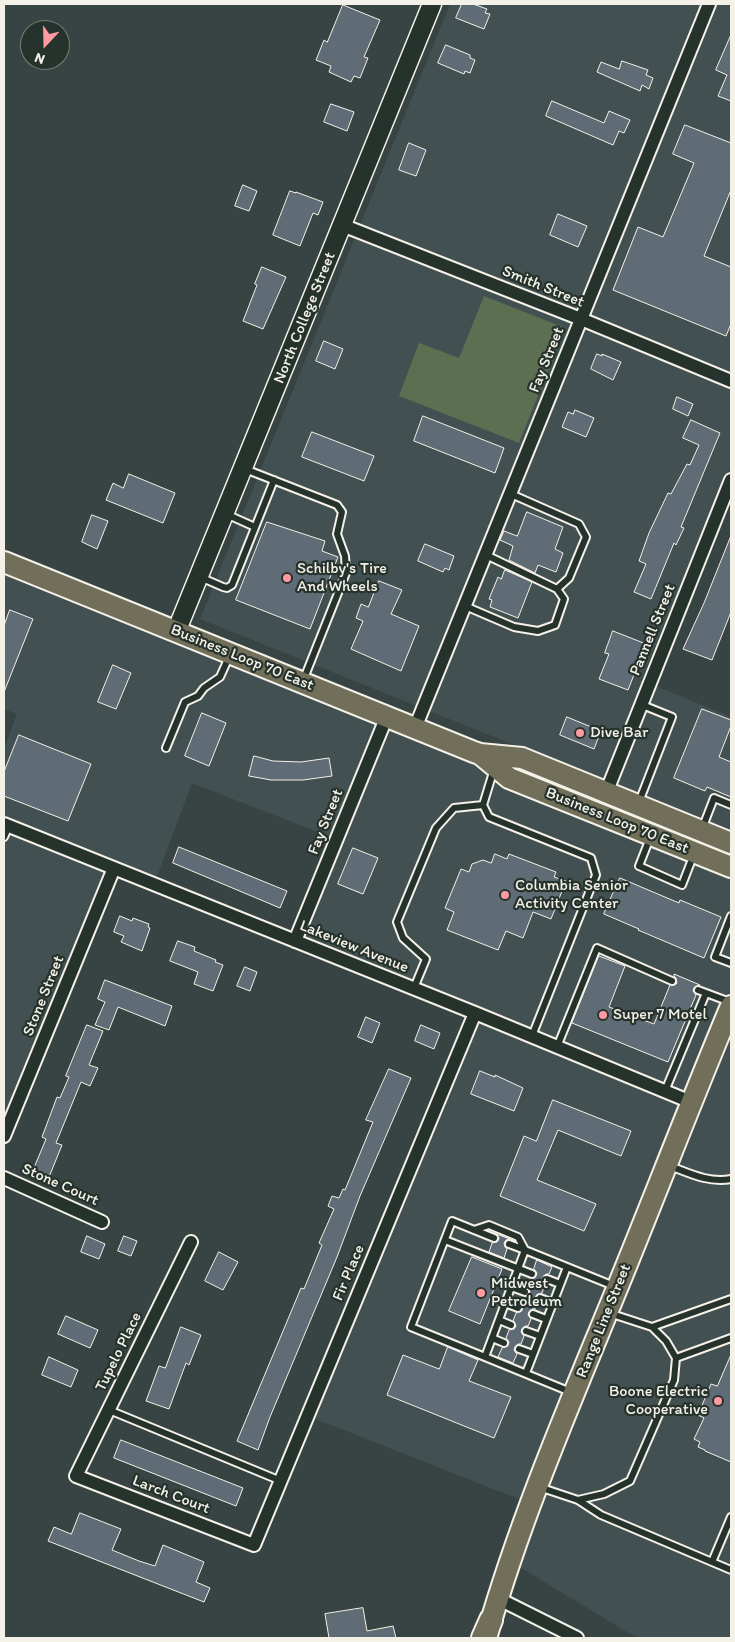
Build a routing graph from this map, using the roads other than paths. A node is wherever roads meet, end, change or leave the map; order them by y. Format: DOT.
graph roads {
  1 [pos="432,4"];
  2 [pos="709,4"];
  3 [pos="342,225"];
  4 [pos="581,319"];
  5 [pos="731,381"];
  6 [pos="243,468"];
  7 [pos="274,480"];
  8 [pos="731,480"];
  9 [pos="511,494"];
  10 [pos="225,513"];
  11 [pos="255,526"];
  12 [pos="486,555"];
  13 [pos="4,562"];
  14 [pos="199,577"];
  15 [pos="558,589"];
  16 [pos="465,606"];
  17 [pos="176,632"];
  18 [pos="230,653"];
  19 [pos="303,682"];
  20 [pos="640,704"];
  21 [pos="387,716"];
  22 [pos="416,728"];
  23 [pos="166,748"];
  24 [pos="488,760"];
  25 [pos="606,793"];
  26 [pos="483,805"];
  27 [pos="638,805"];
  28 [pos="731,805"];
  29 [pos="5,829"];
  30 [pos="701,831"];
  31 [pos="651,835"];
  32 [pos="731,844"];
  33 [pos="695,852"];
  34 [pos="731,867"];
  35 [pos="114,868"];
  36 [pos="731,916"];
  37 [pos="295,941"];
  38 [pos="731,963"];
  39 [pos="672,981"];
  40 [pos="414,988"];
  41 [pos="698,990"];
  42 [pos="706,993"];
  43 [pos="730,1011"];
  44 [pos="475,1013"];
  45 [pos="532,1036"];
  46 [pos="557,1047"];
  47 [pos="665,1091"];
  48 [pos="691,1102"];
  49 [pos="4,1136"];
  50 [pos="666,1164"];
  51 [pos="4,1178"];
  52 [pos="731,1180"];
  53 [pos="102,1222"];
  54 [pos="474,1230"];
  55 [pos="494,1238"];
  56 [pos="445,1240"];
  57 [pos="191,1242"];
  58 [pos="509,1244"];
  59 [pos="525,1250"];
  60 [pos="567,1267"];
  61 [pos="518,1268"];
  62 [pos="532,1274"];
  63 [pos="547,1279"];
  64 [pos="560,1284"];
  65 [pos="511,1287"];
  66 [pos="618,1287"];
  67 [pos="525,1292"];
  68 [pos="540,1298"];
  69 [pos="731,1299"];
  70 [pos="505,1303"];
  71 [pos="553,1303"];
  72 [pos="518,1308"];
  73 [pos="607,1312"];
  74 [pos="534,1314"];
  75 [pos="546,1319"];
  76 [pos="499,1320"];
  77 [pos="511,1325"];
  78 [pos="652,1327"];
  79 [pos="526,1331"];
  80 [pos="540,1336"];
  81 [pos="492,1338"];
  82 [pos="731,1338"];
  83 [pos="504,1343"];
  84 [pos="519,1349"];
  85 [pos="533,1354"];
  86 [pos="485,1357"];
  87 [pos="676,1358"];
  88 [pos="526,1374"];
  89 [pos="574,1394"];
  90 [pos="109,1410"];
  91 [pos="76,1476"];
  92 [pos="281,1481"];
  93 [pos="537,1487"];
  94 [pos="578,1500"];
  95 [pos="731,1517"];
  96 [pos="254,1545"];
  97 [pos="712,1562"];
  98 [pos="731,1570"];
  99 [pos="497,1598"];
  100 [pos="487,1632"];
  101 [pos="577,1638"];
  1 -- 3 [label="main road, North College Street"];
  2 -- 4 [label="street, Fay Street"];
  3 -- 4 [label="street, Smith Street"];
  3 -- 6 [label="main road, North College Street"];
  4 -- 5 [label="street, Smith Street"];
  4 -- 9 [label="street, Fay Street"];
  6 -- 7 [label="lane"];
  6 -- 10 [label="main road, North College Street"];
  7 -- 11 [label="lane"];
  7 -- 19 [label="lane"];
  8 -- 20 [label="street, Pannell Street"];
  9 -- 12 [label="street, Fay Street"];
  9 -- 15 [label="lane"];
  10 -- 11 [label="lane"];
  10 -- 14 [label="main road, North College Street"];
  11 -- 14 [label="lane"];
  12 -- 15 [label="lane"];
  12 -- 16 [label="street, Fay Street"];
  13 -- 17 [label="main road, Business Loop 70 East"];
  14 -- 17 [label="main road, North College Street"];
  15 -- 16 [label="lane"];
  16 -- 22 [label="street, Fay Street"];
  17 -- 18 [label="main road, Business Loop 70 East"];
  18 -- 19 [label="main road, Business Loop 70 East"];
  18 -- 23 [label="lane"];
  19 -- 21 [label="main road, Business Loop 70 East"];
  20 -- 25 [label="street, Pannell Street"];
  20 -- 27 [label="lane"];
  21 -- 22 [label="main road, Business Loop 70 East"];
  21 -- 37 [label="street, Fay Street"];
  22 -- 24 [label="main road, Business Loop 70 East"];
  24 -- 25 [label="main road, Business Loop 70 East"];
  24 -- 26 [label="lane"];
  24 -- 31 [label="main road, Business Loop 70 East"];
  25 -- 27 [label="main road, Business Loop 70 East"];
  26 -- 40 [label="lane"];
  26 -- 45 [label="lane"];
  27 -- 30 [label="main road, Business Loop 70 East"];
  28 -- 30 [label="lane"];
  29 -- 35 [label="street, Lakeview Avenue"];
  30 -- 32 [label="main road, Business Loop 70 East"];
  31 -- 33 [label="main road, Business Loop 70 East"];
  31 -- 33 [label="lane"];
  33 -- 34 [label="main road, Business Loop 70 East"];
  35 -- 37 [label="street, Lakeview Avenue"];
  35 -- 49 [label="street, Stone Street"];
  36 -- 38 [label="lane"];
  37 -- 40 [label="street, Lakeview Avenue"];
  39 -- 46 [label="lane"];
  40 -- 44 [label="street, Lakeview Avenue"];
  41 -- 42 [label="lane"];
  42 -- 43 [label="lane"];
  42 -- 47 [label="lane"];
  43 -- 48 [label="main road, Range Line Street"];
  44 -- 45 [label="street, Lakeview Avenue"];
  44 -- 92 [label="street, Fir Place"];
  45 -- 46 [label="street, Lakeview Avenue"];
  46 -- 47 [label="street, Lakeview Avenue"];
  47 -- 48 [label="street, Lakeview Avenue"];
  48 -- 50 [label="main road, Range Line Street"];
  50 -- 52 [label="lane"];
  50 -- 66 [label="main road, Range Line Street"];
  51 -- 53 [label="street, Stone Court"];
  54 -- 55 [label="lane"];
  54 -- 56 [label="lane"];
  54 -- 59 [label="lane"];
  56 -- 61 [label="lane"];
  56 -- 86 [label="lane"];
  57 -- 90 [label="street, Tupelo Place"];
  58 -- 59 [label="lane"];
  59 -- 60 [label="lane"];
  59 -- 61 [label="lane"];
  60 -- 64 [label="lane"];
  60 -- 66 [label="lane"];
  61 -- 62 [label="lane"];
  61 -- 65 [label="lane"];
  63 -- 64 [label="lane"];
  64 -- 71 [label="lane"];
  65 -- 67 [label="lane"];
  65 -- 70 [label="lane"];
  66 -- 73 [label="main road, Range Line Street"];
  68 -- 71 [label="lane"];
  69 -- 78 [label="lane"];
  70 -- 72 [label="lane"];
  70 -- 76 [label="lane"];
  71 -- 75 [label="lane"];
  73 -- 78 [label="lane"];
  73 -- 89 [label="main road, Range Line Street"];
  74 -- 75 [label="lane"];
  75 -- 80 [label="lane"];
  76 -- 77 [label="lane"];
  76 -- 81 [label="lane"];
  78 -- 87 [label="lane"];
  79 -- 80 [label="lane"];
  80 -- 85 [label="lane"];
  81 -- 83 [label="lane"];
  81 -- 86 [label="lane"];
  82 -- 87 [label="lane"];
  84 -- 85 [label="lane"];
  85 -- 88 [label="lane"];
  86 -- 88 [label="lane"];
  87 -- 94 [label="lane"];
  88 -- 89 [label="lane"];
  89 -- 93 [label="main road, Range Line Street"];
  90 -- 91 [label="street, Tupelo Place"];
  90 -- 92 [label="lane"];
  91 -- 96 [label="street, Larch Court"];
  92 -- 96 [label="street, Fir Place"];
  93 -- 94 [label="lane"];
  93 -- 99 [label="main road, Range Line Street"];
  94 -- 97 [label="lane"];
  95 -- 97 [label="lane"];
  97 -- 98 [label="lane"];
  99 -- 100 [label="main road, Range Line Street"];
  99 -- 101 [label="street"];
}
